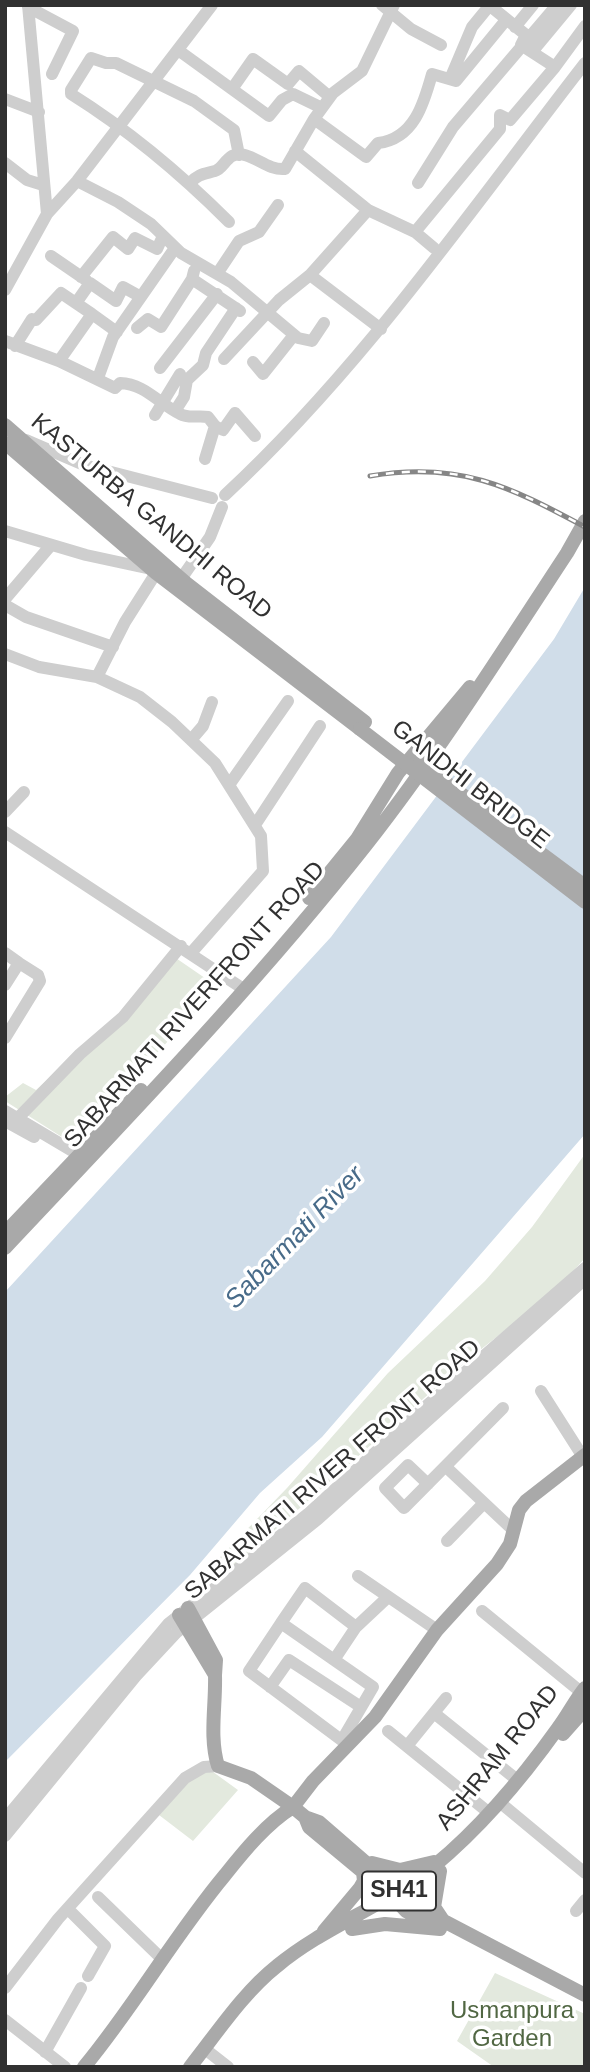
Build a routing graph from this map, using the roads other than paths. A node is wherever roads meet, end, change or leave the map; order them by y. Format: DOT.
graph roads {
  1 [pos="212,5"];
  2 [pos="489,5"];
  3 [pos="533,5"];
  4 [pos="557,5"];
  5 [pos="571,5"];
  6 [pos="28,6"];
  7 [pos="389,7"];
  8 [pos="51,11"];
  9 [pos="511,23"];
  10 [pos="585,26"];
  11 [pos="441,45"];
  12 [pos="527,48"];
  13 [pos="178,50"];
  14 [pos="585,63"];
  15 [pos="555,67"];
  16 [pos="35,74"];
  17 [pos="52,74"];
  18 [pos="77,76"];
  19 [pos="450,79"];
  20 [pos="153,82"];
  21 [pos="232,89"];
  22 [pos="330,97"];
  23 [pos="5,99"];
  24 [pos="39,112"];
  25 [pos="318,113"];
  26 [pos="121,125"];
  27 [pos="295,151"];
  28 [pos="239,155"];
  29 [pos="5,163"];
  30 [pos="77,181"];
  31 [pos="190,183"];
  32 [pos="418,183"];
  33 [pos="43,185"];
  34 [pos="278,205"];
  35 [pos="368,210"];
  36 [pos="47,214"];
  37 [pos="229,222"];
  38 [pos="415,232"];
  39 [pos="163,236"];
  40 [pos="175,247"];
  41 [pos="434,248"];
  42 [pos="51,256"];
  43 [pos="198,263"];
  44 [pos="218,274"];
  45 [pos="310,275"];
  46 [pos="192,279"];
  47 [pos="85,280"];
  48 [pos="5,290"];
  49 [pos="217,294"];
  50 [pos="141,297"];
  51 [pos="76,303"];
  52 [pos="268,312"];
  53 [pos="92,314"];
  54 [pos="324,323"];
  55 [pos="137,328"];
  56 [pos="381,329"];
  57 [pos="117,332"];
  58 [pos="294,335"];
  59 [pos="10,344"];
  60 [pos="224,359"];
  61 [pos="59,361"];
  62 [pos="253,362"];
  63 [pos="160,368"];
  64 [pos="180,374"];
  65 [pos="98,378"];
  66 [pos="162,402"];
  67 [pos="175,411"];
  68 [pos="155,415"];
  69 [pos="5,425"];
  70 [pos="215,426"];
  71 [pos="255,436"];
  72 [pos="22,438"];
  73 [pos="5,443"];
  74 [pos="205,459"];
  75 [pos="84,465"];
  76 [pos="52,473"];
  77 [pos="220,500"];
  78 [pos="585,509"];
  79 [pos="585,521"];
  80 [pos="5,528"];
  81 [pos="51,545"];
  82 [pos="149,567"];
  83 [pos="181,579"];
  84 [pos="5,599"];
  85 [pos="5,604"];
  86 [pos="113,647"];
  87 [pos="5,654"];
  88 [pos="97,677"];
  89 [pos="288,701"];
  90 [pos="212,702"];
  91 [pos="320,726"];
  92 [pos="363,726"];
  93 [pos="191,740"];
  94 [pos="229,785"];
  95 [pos="24,792"];
  96 [pos="5,812"];
  97 [pos="254,825"];
  98 [pos="5,832"];
  99 [pos="585,886"];
  100 [pos="585,902"];
  101 [pos="186,950"];
  102 [pos="5,953"];
  103 [pos="19,963"];
  104 [pos="5,985"];
  105 [pos="241,987"];
  106 [pos="5,1038"];
  107 [pos="5,1111"];
  108 [pos="11,1119"];
  109 [pos="81,1160"];
  110 [pos="5,1233"];
  111 [pos="5,1248"];
  112 [pos="581,1280"];
  113 [pos="541,1391"];
  114 [pos="503,1408"];
  115 [pos="584,1456"];
  116 [pos="446,1467"];
  117 [pos="428,1484"];
  118 [pos="484,1503"];
  119 [pos="514,1531"];
  120 [pos="447,1541"];
  121 [pos="358,1576"];
  122 [pos="388,1597"];
  123 [pos="482,1611"];
  124 [pos="187,1617"];
  125 [pos="282,1623"];
  126 [pos="355,1627"];
  127 [pos="436,1630"];
  128 [pos="334,1660"];
  129 [pos="270,1687"];
  130 [pos="583,1690"];
  131 [pos="446,1698"];
  132 [pos="361,1707"];
  133 [pos="585,1709"];
  134 [pos="434,1713"];
  135 [pos="388,1731"];
  136 [pos="345,1743"];
  137 [pos="407,1746"];
  138 [pos="218,1766"];
  139 [pos="516,1779"];
  140 [pos="503,1805"];
  141 [pos="293,1807"];
  142 [pos="488,1812"];
  143 [pos="5,1819"];
  144 [pos="5,1836"];
  145 [pos="441,1865"];
  146 [pos="365,1867"];
  147 [pos="585,1873"];
  148 [pos="399,1896"];
  149 [pos="98,1898"];
  150 [pos="585,1900"];
  151 [pos="68,1909"];
  152 [pos="576,1911"];
  153 [pos="442,1927"];
  154 [pos="352,1929"];
  155 [pos="316,1940"];
  156 [pos="161,1958"];
  157 [pos="88,1976"];
  158 [pos="5,1988"];
  159 [pos="81,1988"];
  160 [pos="585,1995"];
  161 [pos="585,2003"];
  162 [pos="5,2020"];
  163 [pos="208,2051"];
  164 [pos="46,2052"];
  165 [pos="65,2067"];
  166 [pos="84,2067"];
  167 [pos="190,2067"];
  168 [pos="201,2067"];
  169 [pos="228,2067"];
  1 -- 13 [label="street"];
  2 -- 9 [label="street"];
  2 -- 19 [label="street"];
  3 -- 9 [label="street"];
  4 -- 12 [label="street"];
  5 -- 12 [label="street"];
  6 -- 8 [label="street"];
  6 -- 16 [label="street"];
  7 -- 11 [label="street"];
  7 -- 22 [label="street"];
  8 -- 17 [label="street"];
  9 -- 12 [label="street"];
  9 -- 19 [label="street"];
  10 -- 15 [label="street"];
  12 -- 15 [label="street"];
  12 -- 32 [label="street"];
  13 -- 20 [label="street"];
  13 -- 21 [label="street"];
  14 -- 56 [label="street"];
  15 -- 38 [label="street"];
  16 -- 17 [label="street"];
  16 -- 24 [label="street"];
  17 -- 18 [label="street"];
  18 -- 20 [label="street"];
  18 -- 26 [label="street"];
  19 -- 25 [label="street"];
  20 -- 26 [label="street"];
  20 -- 28 [label="street"];
  21 -- 22 [label="street"];
  21 -- 25 [label="street"];
  22 -- 25 [label="street"];
  23 -- 24 [label="street"];
  24 -- 33 [label="street"];
  25 -- 27 [label="street"];
  26 -- 30 [label="street"];
  26 -- 31 [label="street"];
  27 -- 28 [label="street"];
  27 -- 35 [label="street"];
  28 -- 31 [label="street"];
  29 -- 33 [label="street"];
  30 -- 36 [label="street"];
  30 -- 39 [label="street"];
  31 -- 37 [label="street"];
  33 -- 36 [label="street"];
  34 -- 44 [label="street"];
  35 -- 38 [label="street"];
  35 -- 45 [label="street"];
  36 -- 48 [label="street"];
  38 -- 41 [label="street"];
  39 -- 40 [label="street"];
  39 -- 47 [label="street"];
  40 -- 43 [label="street"];
  40 -- 50 [label="street"];
  42 -- 47 [label="street"];
  43 -- 44 [label="street"];
  43 -- 46 [label="street"];
  44 -- 52 [label="street"];
  45 -- 52 [label="street"];
  45 -- 56 [label="street"];
  46 -- 49 [label="street"];
  46 -- 55 [label="street"];
  47 -- 50 [label="street"];
  47 -- 51 [label="street"];
  49 -- 63 [label="street"];
  49 -- 67 [label="street"];
  50 -- 57 [label="street"];
  51 -- 53 [label="street"];
  51 -- 59 [label="street"];
  52 -- 58 [label="street"];
  52 -- 60 [label="street"];
  53 -- 57 [label="street"];
  53 -- 61 [label="street"];
  54 -- 58 [label="street"];
  56 -- 77 [label="street"];
  57 -- 65 [label="street"];
  58 -- 62 [label="street"];
  59 -- 61 [label="street"];
  61 -- 65 [label="street"];
  64 -- 66 [label="street"];
  65 -- 66 [label="street"];
  66 -- 67 [label="street"];
  66 -- 68 [label="street"];
  67 -- 70 [label="street"];
  69 -- 72 [label="main road, KASTURBA GANDHI ROAD"];
  70 -- 71 [label="street"];
  70 -- 74 [label="street"];
  72 -- 75 [label="street"];
  72 -- 76 [label="main road, KASTURBA GANDHI ROAD"];
  73 -- 76 [label="main road, KASTURBA GANDHI ROAD"];
  75 -- 76 [label="street"];
  75 -- 77 [label="street"];
  76 -- 82 [label="main road, KASTURBA GANDHI ROAD"];
  76 -- 83 [label="main road, KASTURBA GANDHI ROAD"];
  77 -- 83 [label="street"];
  78 -- 105 [label="main road, SABARMATI RIVERFRONT ROAD"];
  79 -- 105 [label="main road, SABARMATI RIVERFRONT ROAD"];
  80 -- 81 [label="street"];
  80 -- 82 [label="street"];
  81 -- 82 [label="street"];
  81 -- 84 [label="street"];
  82 -- 86 [label="street"];
  82 -- 92 [label="main road, KASTURBA GANDHI ROAD"];
  83 -- 92 [label="main road, KASTURBA GANDHI ROAD"];
  85 -- 86 [label="street"];
  86 -- 88 [label="street"];
  87 -- 88 [label="street"];
  88 -- 93 [label="street"];
  89 -- 94 [label="street"];
  90 -- 93 [label="street"];
  91 -- 97 [label="street"];
  92 -- 99 [label="main road, GANDHI BRIDGE, bridge"];
  92 -- 100 [label="main road, GANDHI BRIDGE, bridge"];
  93 -- 94 [label="street"];
  94 -- 97 [label="street"];
  95 -- 96 [label="street"];
  97 -- 101 [label="street"];
  98 -- 101 [label="street"];
  101 -- 105 [label="street"];
  101 -- 108 [label="street"];
  102 -- 103 [label="street"];
  103 -- 104 [label="street"];
  103 -- 106 [label="street"];
  105 -- 109 [label="main road, SABARMATI RIVERFRONT ROAD"];
  107 -- 108 [label="street"];
  108 -- 109 [label="street"];
  109 -- 110 [label="main road, SABARMATI RIVERFRONT ROAD"];
  109 -- 111 [label="main road, SABARMATI RIVERFRONT ROAD"];
  112 -- 124 [label="street"];
  113 -- 115 [label="street"];
  114 -- 116 [label="street"];
  115 -- 119 [label="main road"];
  116 -- 117 [label="street"];
  116 -- 118 [label="street"];
  118 -- 119 [label="street"];
  118 -- 120 [label="street"];
  119 -- 127 [label="main road"];
  121 -- 122 [label="street"];
  122 -- 126 [label="street"];
  122 -- 127 [label="street"];
  123 -- 130 [label="street"];
  124 -- 138 [label="main road, SABARMATI RIVER FRONT ROAD"];
  124 -- 143 [label="street"];
  124 -- 144 [label="street"];
  125 -- 126 [label="street"];
  125 -- 128 [label="street"];
  125 -- 129 [label="street"];
  126 -- 128 [label="street"];
  127 -- 136 [label="main road"];
  128 -- 132 [label="street"];
  129 -- 132 [label="street"];
  129 -- 136 [label="street"];
  130 -- 139 [label="main road, ASHRAM ROAD / SH41"];
  131 -- 134 [label="street"];
  132 -- 136 [label="street"];
  133 -- 140 [label="main road, ASHRAM ROAD"];
  134 -- 137 [label="street"];
  134 -- 139 [label="street"];
  135 -- 137 [label="street"];
  136 -- 141 [label="main road"];
  137 -- 142 [label="street"];
  138 -- 141 [label="main road"];
  138 -- 151 [label="street"];
  139 -- 142 [label="main road, ASHRAM ROAD / SH41"];
  140 -- 145 [label="main road, ASHRAM ROAD"];
  140 -- 147 [label="street"];
  141 -- 146 [label="main road"];
  141 -- 156 [label="main road"];
  142 -- 145 [label="main road, ASHRAM ROAD / SH41"];
  145 -- 146 [label="main road"];
  145 -- 148 [label="main road, ASHRAM ROAD / SH41"];
  145 -- 153 [label="main road"];
  146 -- 148 [label="main road"];
  146 -- 155 [label="main road"];
  148 -- 153 [label="main road"];
  148 -- 154 [label="main road, ASHRAM ROAD"];
  148 -- 155 [label="main road, ASHRAM ROAD / SH41"];
  149 -- 156 [label="street"];
  150 -- 152 [label="street"];
  151 -- 157 [label="street"];
  151 -- 158 [label="street"];
  153 -- 154 [label="main road"];
  153 -- 160 [label="main road"];
  153 -- 161 [label="main road"];
  154 -- 163 [label="main road, ASHRAM ROAD"];
  155 -- 163 [label="main road, ASHRAM ROAD / SH41"];
  156 -- 166 [label="main road"];
  159 -- 164 [label="street"];
  162 -- 164 [label="street"];
  163 -- 167 [label="main road, ASHRAM ROAD / SH41"];
  163 -- 168 [label="main road, ASHRAM ROAD"];
  163 -- 169 [label="street"];
  164 -- 165 [label="street"];
}
